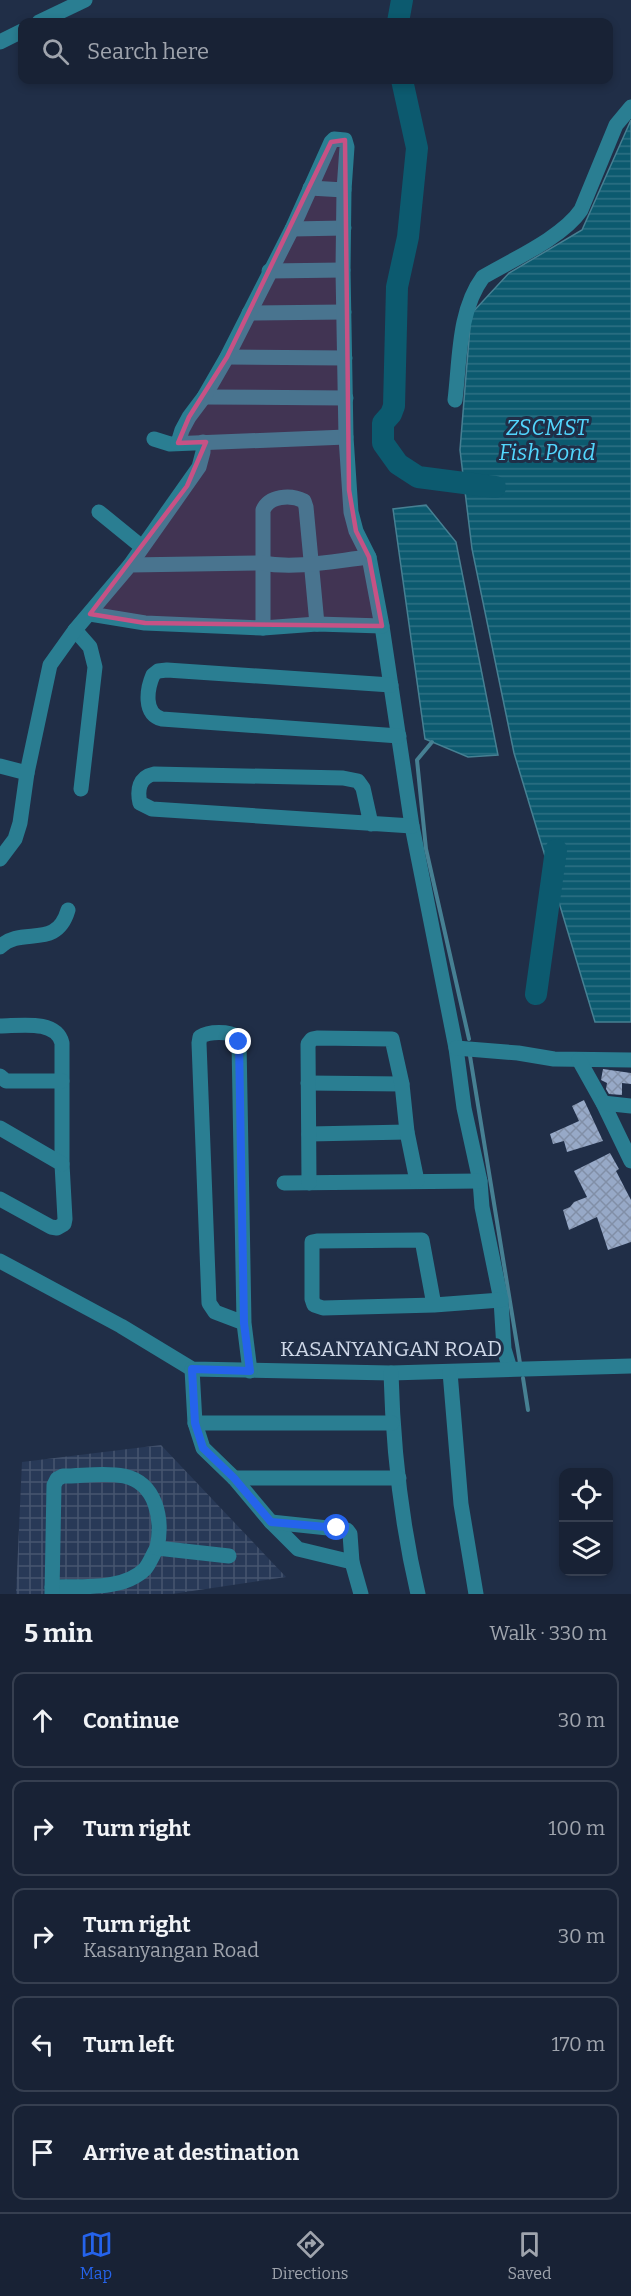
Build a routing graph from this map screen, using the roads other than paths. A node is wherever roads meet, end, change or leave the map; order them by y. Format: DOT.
graph roads {
  1 [pos="85,0"];
  2 [pos="47,18"];
  3 [pos="18,33"];
  4 [pos="0,42"];
  5 [pos="631,107"];
  6 [pos="310,188"];
  7 [pos="344,190"];
  8 [pos="344,228"];
  9 [pos="292,229"];
  10 [pos="343,270"];
  11 [pos="269,271"];
  12 [pos="344,312"];
  13 [pos="249,313"];
  14 [pos="227,357"];
  15 [pos="345,358"];
  16 [pos="204,397"];
  17 [pos="346,398"];
  18 [pos="455,400"];
  19 [pos="346,437"];
  20 [pos="154,439"];
  21 [pos="203,442"];
  22 [pos="178,443"];
  23 [pos="99,512"];
  24 [pos="142,547"];
  25 [pos="369,556"];
  26 [pos="261,563"];
  27 [pos="130,565"];
  28 [pos="310,565"];
  29 [pos="90,614"];
  30 [pos="317,624"];
  31 [pos="381,626"];
  32 [pos="263,628"];
  33 [pos="75,630"];
  34 [pos="391,685"];
  35 [pos="399,736"];
  36 [pos="0,766"];
  37 [pos="27,773"];
  38 [pos="81,789"];
  39 [pos="371,824"];
  40 [pos="412,826"];
  41 [pos="0,859"];
  42 [pos="68,910"];
  43 [pos="0,947"];
  44 [pos="0,1026"];
  45 [pos="456,1048"];
  46 [pos="579,1060"];
  47 [pos="631,1060"];
  48 [pos="62,1081"];
  49 [pos="2,1082"];
  50 [pos="308,1083"];
  51 [pos="402,1084"];
  52 [pos="603,1103"];
  53 [pos="631,1106"];
  54 [pos="0,1128"];
  55 [pos="407,1132"];
  56 [pos="309,1134"];
  57 [pos="629,1154"];
  58 [pos="62,1164"];
  59 [pos="417,1181"];
  60 [pos="480,1181"];
  61 [pos="284,1183"];
  62 [pos="309,1183"];
  63 [pos="0,1199"];
  64 [pos="0,1261"];
  65 [pos="501,1300"];
  66 [pos="434,1305"];
  67 [pos="244,1323"];
  68 [pos="631,1366"];
  69 [pos="192,1369"];
  70 [pos="510,1369"];
  71 [pos="250,1371"];
  72 [pos="450,1372"];
  73 [pos="391,1373"];
  74 [pos="195,1423"];
  75 [pos="392,1423"];
  76 [pos="234,1478"];
  77 [pos="399,1478"];
  78 [pos="271,1522"];
  79 [pos="157,1548"];
  80 [pos="229,1556"];
  81 [pos="352,1562"];
  82 [pos="52,1591"];
  83 [pos="361,1594"];
  84 [pos="418,1594"];
  85 [pos="476,1594"];
  1 -- 2 [label="street"];
  3 -- 4 [label="street"];
  5 -- 18 [label="street"];
  6 -- 7 [label="street"];
  6 -- 7 [label="street"];
  6 -- 9 [label="street"];
  7 -- 8 [label="street"];
  8 -- 9 [label="street"];
  8 -- 10 [label="street"];
  9 -- 11 [label="street"];
  10 -- 11 [label="street"];
  10 -- 12 [label="street"];
  11 -- 13 [label="street"];
  12 -- 13 [label="street"];
  12 -- 15 [label="street"];
  13 -- 14 [label="street"];
  14 -- 15 [label="street"];
  14 -- 16 [label="street"];
  15 -- 17 [label="street"];
  16 -- 17 [label="street"];
  16 -- 22 [label="street"];
  17 -- 19 [label="street"];
  19 -- 21 [label="street"];
  19 -- 25 [label="street"];
  20 -- 22 [label="street"];
  21 -- 22 [label="street"];
  21 -- 24 [label="street"];
  23 -- 24 [label="street"];
  24 -- 27 [label="street"];
  25 -- 28 [label="street"];
  25 -- 31 [label="street"];
  26 -- 27 [label="street"];
  26 -- 28 [label="street"];
  26 -- 28 [label="street"];
  26 -- 32 [label="street"];
  27 -- 29 [label="street"];
  28 -- 30 [label="street"];
  29 -- 32 [label="street"];
  29 -- 33 [label="street"];
  30 -- 31 [label="street"];
  30 -- 32 [label="street"];
  31 -- 34 [label="street"];
  33 -- 37 [label="street"];
  33 -- 38 [label="street"];
  34 -- 35 [label="street"];
  34 -- 35 [label="street"];
  35 -- 40 [label="street"];
  36 -- 37 [label="street"];
  37 -- 41 [label="street"];
  39 -- 39 [label="street"];
  39 -- 40 [label="street"];
  40 -- 45 [label="street"];
  42 -- 43 [label="street"];
  44 -- 48 [label="street"];
  45 -- 46 [label="street"];
  45 -- 60 [label="street"];
  46 -- 47 [label="street"];
  46 -- 52 [label="street"];
  48 -- 49 [label="street"];
  48 -- 58 [label="street"];
  50 -- 51 [label="street"];
  50 -- 51 [label="street"];
  50 -- 56 [label="street"];
  51 -- 55 [label="street"];
  52 -- 53 [label="street"];
  52 -- 57 [label="street"];
  54 -- 58 [label="street"];
  55 -- 56 [label="street"];
  55 -- 59 [label="street"];
  56 -- 62 [label="street"];
  58 -- 63 [label="street"];
  59 -- 60 [label="street"];
  59 -- 62 [label="street"];
  60 -- 65 [label="street"];
  61 -- 62 [label="street"];
  64 -- 69 [label="street, KASANYANGAN ROAD"];
  65 -- 66 [label="street"];
  65 -- 70 [label="street"];
  66 -- 66 [label="street"];
  67 -- 67 [label="street"];
  67 -- 71 [label="street"];
  68 -- 70 [label="street, KASANYANGAN ROAD"];
  69 -- 71 [label="street, KASANYANGAN ROAD"];
  69 -- 74 [label="street"];
  70 -- 72 [label="street, KASANYANGAN ROAD"];
  71 -- 73 [label="street, KASANYANGAN ROAD"];
  72 -- 73 [label="street, KASANYANGAN ROAD"];
  72 -- 85 [label="street"];
  73 -- 75 [label="street"];
  74 -- 75 [label="street"];
  74 -- 76 [label="street"];
  75 -- 77 [label="street"];
  76 -- 77 [label="street"];
  76 -- 78 [label="street"];
  77 -- 84 [label="street"];
  78 -- 81 [label="street"];
  78 -- 81 [label="street"];
  79 -- 80 [label="street"];
  79 -- 82 [label="street"];
  79 -- 82 [label="street"];
  81 -- 83 [label="street"];
}
